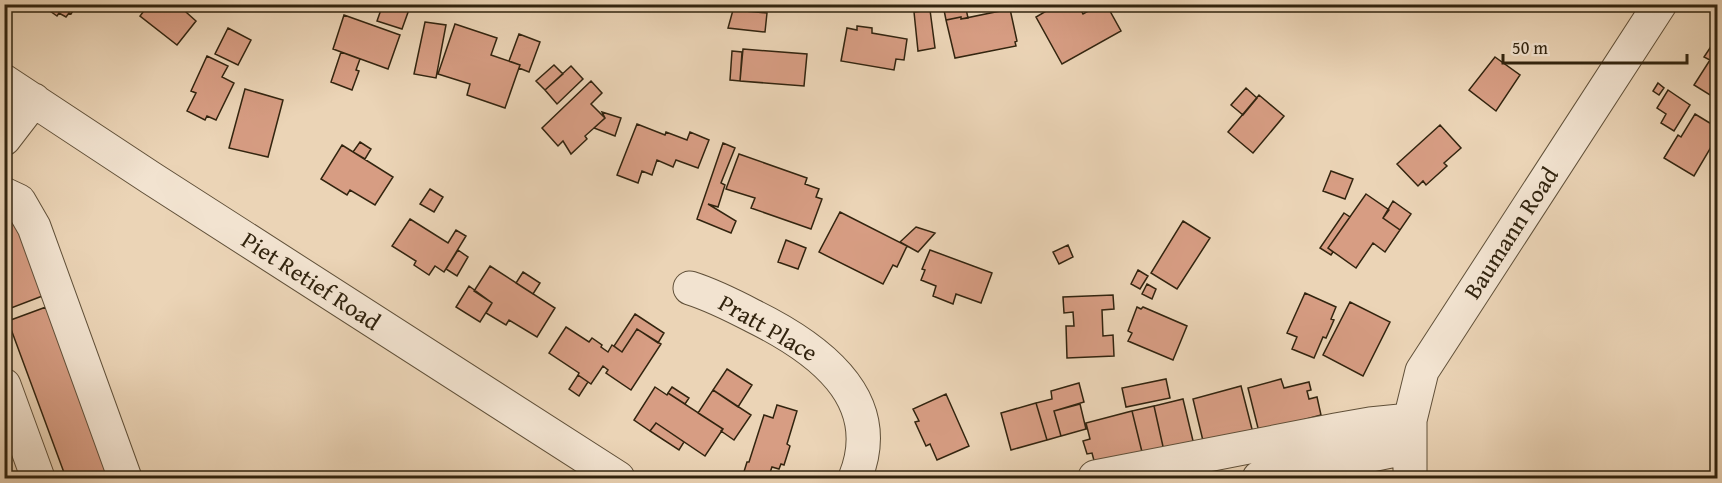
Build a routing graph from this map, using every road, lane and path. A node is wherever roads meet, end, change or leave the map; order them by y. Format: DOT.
graph roads {
  1 [pos="1660,4"];
  2 [pos="4,81"];
  3 [pos="34,100"];
  4 [pos="4,139"];
  5 [pos="4,194"];
  6 [pos="690,288"];
  7 [pos="4,385"];
  8 [pos="1410,434"];
  9 [pos="1095,477"];
  10 [pos="38,478"];
  11 [pos="125,478"];
  12 [pos="618,478"];
  13 [pos="855,478"];
  14 [pos="1259,478"];
  15 [pos="1410,478"];
  1 -- 8 [label="street, Baumann Road"];
  2 -- 3 [label="street, Piet Retief Road"];
  3 -- 4 [label="street"];
  3 -- 12 [label="street, Piet Retief Road"];
  5 -- 11 [label="street"];
  6 -- 13 [label="street, Pratt Place"];
  7 -- 10 [label="street"];
  8 -- 9 [label="street"];
  8 -- 14 [label="street"];
  8 -- 15 [label="street, Baumann Road"];
}
